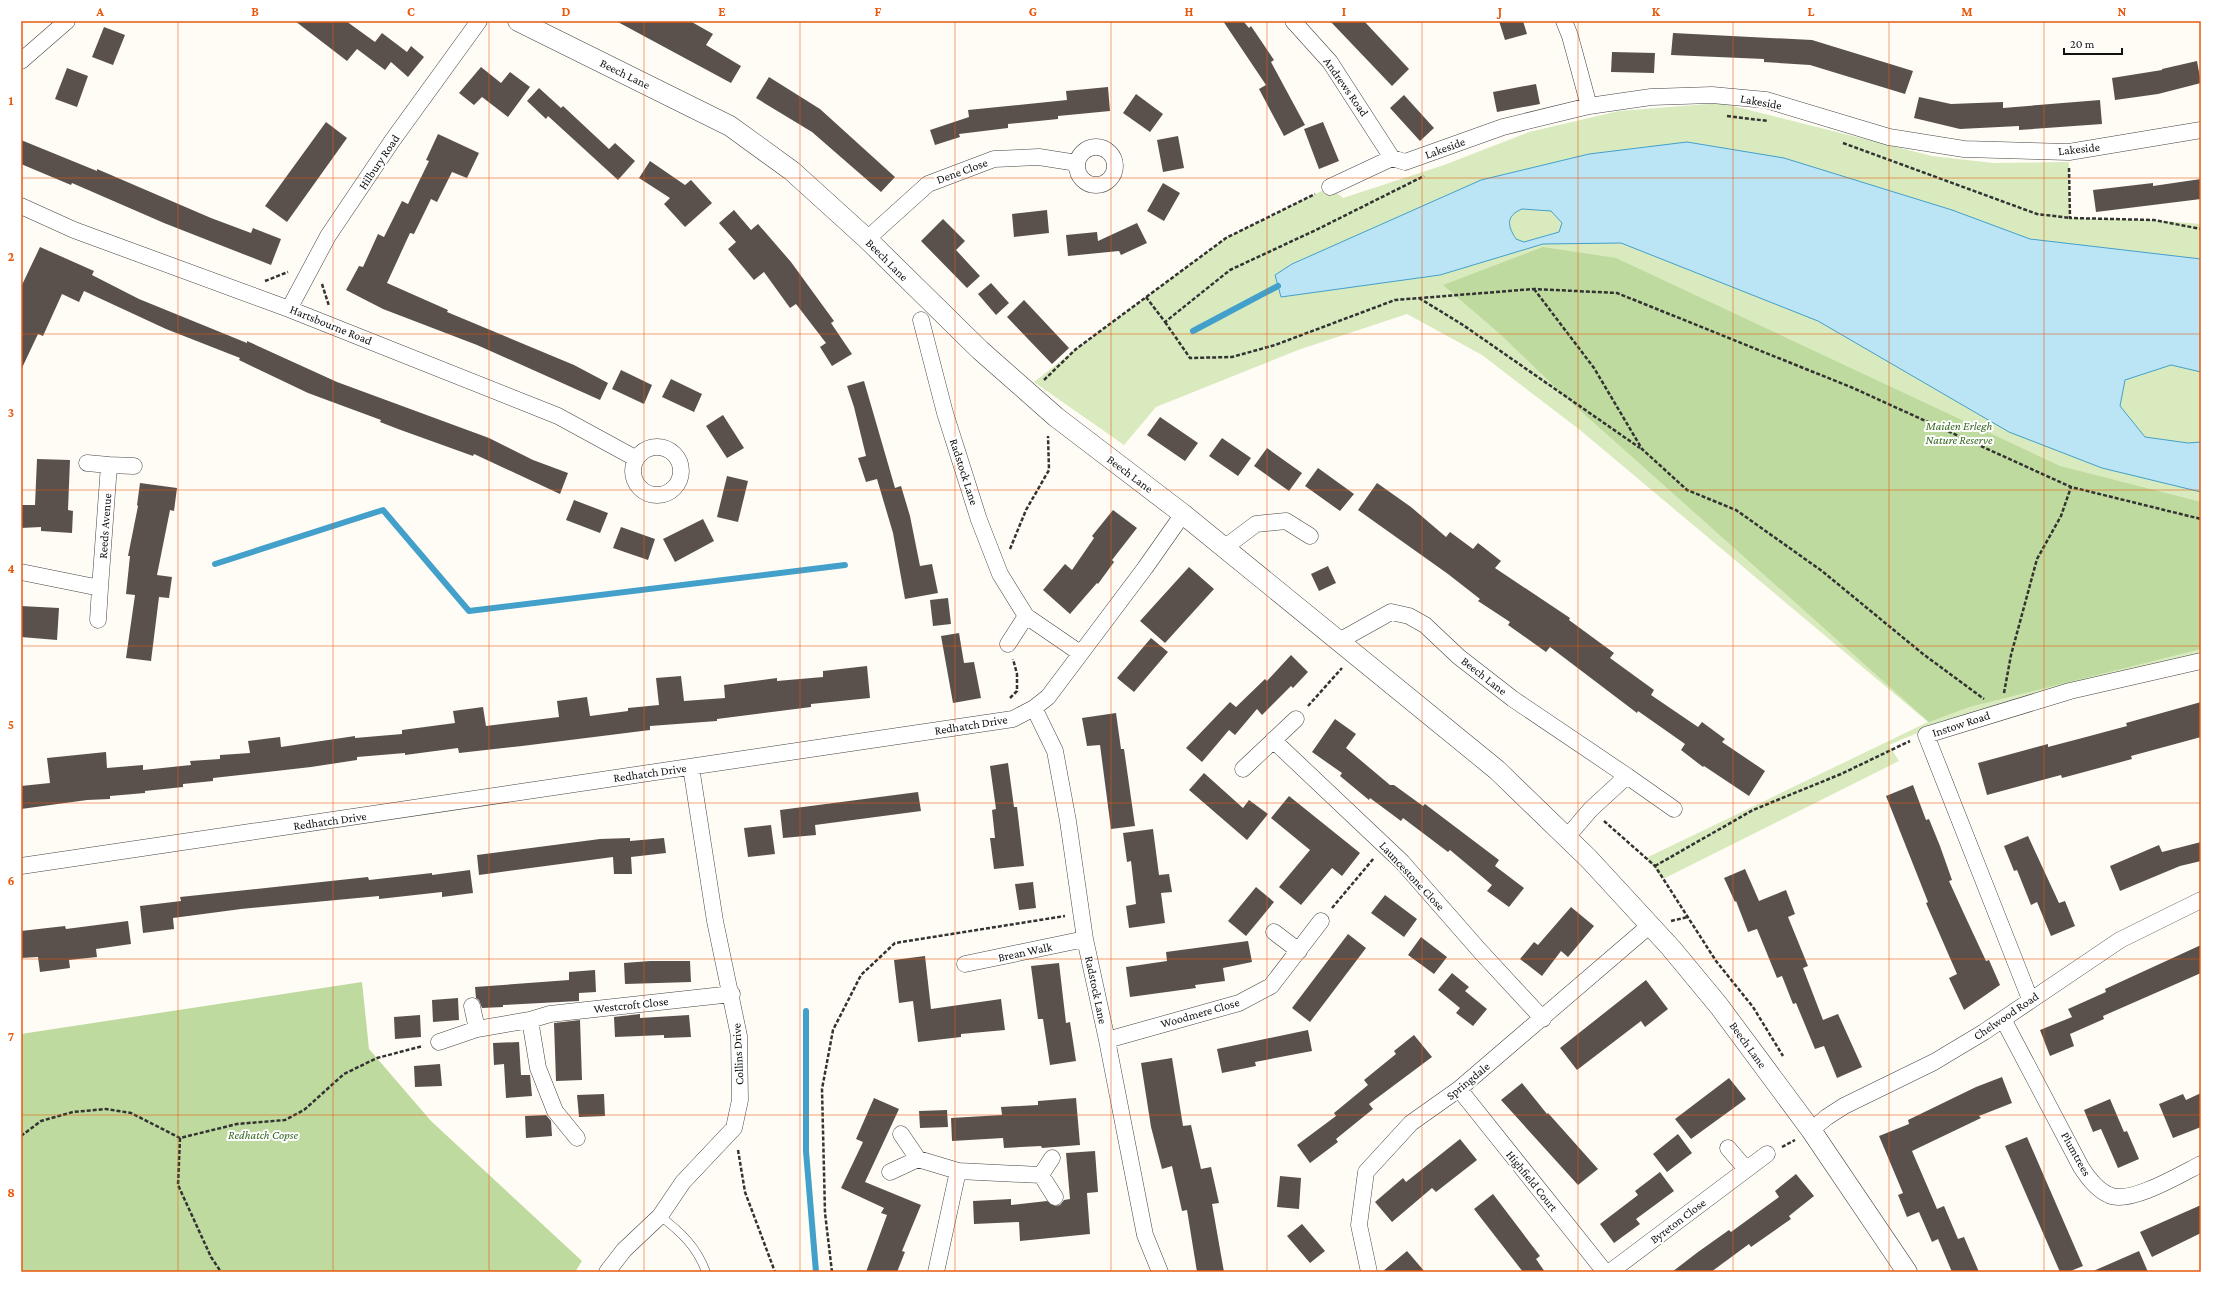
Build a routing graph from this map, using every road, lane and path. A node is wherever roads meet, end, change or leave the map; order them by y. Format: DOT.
graph roads {
  1 [pos="479,21"];
  2 [pos="518,21"];
  3 [pos="1293,21"];
  4 [pos="1564,21"];
  5 [pos="62,23"];
  6 [pos="21,61"];
  7 [pos="1589,106"];
  8 [pos="1720,115"];
  9 [pos="1772,121"];
  10 [pos="2201,130"];
  11 [pos="1838,141"];
  12 [pos="2069,152"];
  13 [pos="1392,158"];
  14 [pos="1077,163"];
  15 [pos="1431,172"];
  16 [pos="1330,187"];
  17 [pos="21,206"];
  18 [pos="2070,218"];
  19 [pos="2201,228"];
  20 [pos="867,239"];
  21 [pos="1534,289"];
  22 [pos="1146,297"];
  23 [pos="1418,298"];
  24 [pos="289,308"];
  25 [pos="921,320"];
  26 [pos="1164,322"];
  27 [pos="1039,386"];
  28 [pos="1047,429"];
  29 [pos="1642,450"];
  30 [pos="635,458"];
  31 [pos="88,463"];
  32 [pos="109,465"];
  33 [pos="134,466"];
  34 [pos="2071,487"];
  35 [pos="1183,514"];
  36 [pos="2201,519"];
  37 [pos="1310,536"];
  38 [pos="1224,548"];
  39 [pos="1010,550"];
  40 [pos="21,572"];
  41 [pos="100,588"];
  42 [pos="1026,616"];
  43 [pos="98,620"];
  44 [pos="1338,641"];
  45 [pos="1008,644"];
  46 [pos="1080,653"];
  47 [pos="1354,654"];
  48 [pos="2201,660"];
  49 [pos="1010,698"];
  50 [pos="1034,708"];
  51 [pos="2001,711"];
  52 [pos="1296,719"];
  53 [pos="1926,735"];
  54 [pos="1273,740"];
  55 [pos="691,767"];
  56 [pos="1243,769"];
  57 [pos="1627,776"];
  58 [pos="1591,809"];
  59 [pos="1674,809"];
  60 [pos="1567,837"];
  61 [pos="1385,846"];
  62 [pos="21,866"];
  63 [pos="1655,866"];
  64 [pos="2201,900"];
  65 [pos="1080,913"];
  66 [pos="1322,921"];
  67 [pos="1649,926"];
  68 [pos="1274,932"];
  69 [pos="1085,939"];
  70 [pos="1299,951"];
  71 [pos="965,964"];
  72 [pos="732,994"];
  73 [pos="2030,999"];
  74 [pos="472,1006"];
  75 [pos="1543,1019"];
  76 [pos="2003,1019"];
  77 [pos="530,1020"];
  78 [pos="477,1029"];
  79 [pos="1107,1040"];
  80 [pos="438,1042"];
  81 [pos="1784,1059"];
  82 [pos="1459,1089"];
  83 [pos="734,1128"];
  84 [pos="1811,1130"];
  85 [pos="901,1134"];
  86 [pos="21,1136"];
  87 [pos="180,1138"];
  88 [pos="576,1138"];
  89 [pos="1728,1148"];
  90 [pos="1767,1154"];
  91 [pos="1052,1158"];
  92 [pos="918,1159"];
  93 [pos="2201,1164"];
  94 [pos="1746,1169"];
  95 [pos="958,1171"];
  96 [pos="890,1172"];
  97 [pos="1041,1175"];
  98 [pos="1055,1197"];
  99 [pos="660,1216"];
  100 [pos="221,1272"];
  101 [pos="607,1272"];
  102 [pos="706,1272"];
  103 [pos="774,1272"];
  104 [pos="832,1272"];
  105 [pos="936,1272"];
  106 [pos="1160,1272"];
  107 [pos="1369,1272"];
  108 [pos="1605,1272"];
  109 [pos="1610,1272"];
  110 [pos="1907,1272"];
  1 -- 24 [label="street, Hilbury Road"];
  2 -- 20 [label="street, Beech Lane"];
  3 -- 13 [label="street, Andrews Road"];
  4 -- 7 [label="street"];
  5 -- 6 [label="street"];
  7 -- 12 [label="street, Lakeside"];
  7 -- 13 [label="street, Lakeside"];
  8 -- 9 [label="path"];
  10 -- 12 [label="street, Lakeside"];
  11 -- 18 [label="path"];
  12 -- 18 [label="path"];
  13 -- 16 [label="street"];
  14 -- 20 [label="street, Dene Close"];
  15 -- 26 [label="path"];
  16 -- 22 [label="path"];
  17 -- 24 [label="street, Hartsbourne Road"];
  18 -- 19 [label="path"];
  20 -- 35 [label="street, Beech Lane"];
  21 -- 23 [label="path"];
  21 -- 29 [label="path"];
  21 -- 34 [label="path"];
  22 -- 26 [label="path"];
  22 -- 27 [label="path"];
  23 -- 26 [label="path"];
  23 -- 29 [label="path"];
  24 -- 30 [label="street, Hartsbourne Road"];
  25 -- 42 [label="street, Radstock Lane"];
  28 -- 39 [label="path"];
  29 -- 51 [label="path"];
  31 -- 32 [label="street"];
  32 -- 33 [label="street"];
  32 -- 41 [label="street, Reeds Avenue"];
  34 -- 36 [label="path"];
  34 -- 51 [label="path"];
  35 -- 38 [label="street, Beech Lane"];
  35 -- 46 [label="street, Redhatch Drive"];
  37 -- 38 [label="street"];
  38 -- 44 [label="street, Beech Lane"];
  40 -- 41 [label="street"];
  41 -- 43 [label="street, Reeds Avenue"];
  42 -- 45 [label="street"];
  42 -- 46 [label="street, Radstock Lane"];
  44 -- 47 [label="street, Beech Lane"];
  44 -- 57 [label="street, Beech Lane"];
  45 -- 49 [label="path"];
  46 -- 50 [label="street, Redhatch Drive"];
  47 -- 52 [label="path"];
  47 -- 60 [label="street, Beech Lane"];
  48 -- 51 [label="street, Instow Road"];
  50 -- 55 [label="street, Redhatch Drive"];
  50 -- 65 [label="street, Radstock Lane"];
  51 -- 53 [label="street, Instow Road"];
  52 -- 54 [label="street"];
  53 -- 63 [label="path"];
  53 -- 73 [label="street, Instow Road"];
  54 -- 56 [label="street"];
  54 -- 61 [label="street, Launcestone Close"];
  55 -- 62 [label="street, Redhatch Drive"];
  55 -- 72 [label="street, Collins Drive"];
  57 -- 58 [label="street"];
  57 -- 59 [label="street, Beech Lane"];
  58 -- 60 [label="street"];
  58 -- 63 [label="path"];
  60 -- 67 [label="street, Beech Lane"];
  61 -- 66 [label="path"];
  61 -- 75 [label="street, Launcestone Close"];
  63 -- 81 [label="path"];
  64 -- 73 [label="street, Chelwood Road"];
  65 -- 69 [label="street, Radstock Lane"];
  65 -- 104 [label="path"];
  66 -- 70 [label="street, Woodmere Close"];
  67 -- 75 [label="street, Springdale"];
  67 -- 84 [label="street, Beech Lane"];
  68 -- 70 [label="street"];
  69 -- 71 [label="street, Brean Walk"];
  69 -- 79 [label="street, Radstock Lane"];
  70 -- 79 [label="street, Woodmere Close"];
  72 -- 77 [label="street, Westcroft Close"];
  72 -- 83 [label="street, Collins Drive"];
  73 -- 76 [label="street, Chelwood Road"];
  74 -- 78 [label="street"];
  75 -- 82 [label="street, Springdale"];
  76 -- 84 [label="street, Chelwood Road"];
  76 -- 93 [label="street, Plumtrees"];
  77 -- 78 [label="street, Westcroft Close"];
  77 -- 88 [label="street"];
  78 -- 80 [label="street, Westcroft Close"];
  79 -- 106 [label="street, Radstock Lane"];
  80 -- 87 [label="path"];
  82 -- 107 [label="street, Springdale"];
  82 -- 108 [label="street, Highfield Court"];
  83 -- 99 [label="street"];
  83 -- 103 [label="path"];
  84 -- 110 [label="street, Beech Lane"];
  85 -- 92 [label="street"];
  86 -- 87 [label="path"];
  87 -- 100 [label="path"];
  89 -- 94 [label="street"];
  90 -- 94 [label="street, Byreton Close"];
  91 -- 97 [label="street"];
  92 -- 95 [label="street"];
  92 -- 96 [label="street"];
  94 -- 109 [label="street, Byreton Close"];
  95 -- 97 [label="street"];
  95 -- 105 [label="street"];
  97 -- 98 [label="street"];
  99 -- 101 [label="street"];
  99 -- 102 [label="lane"];
}
